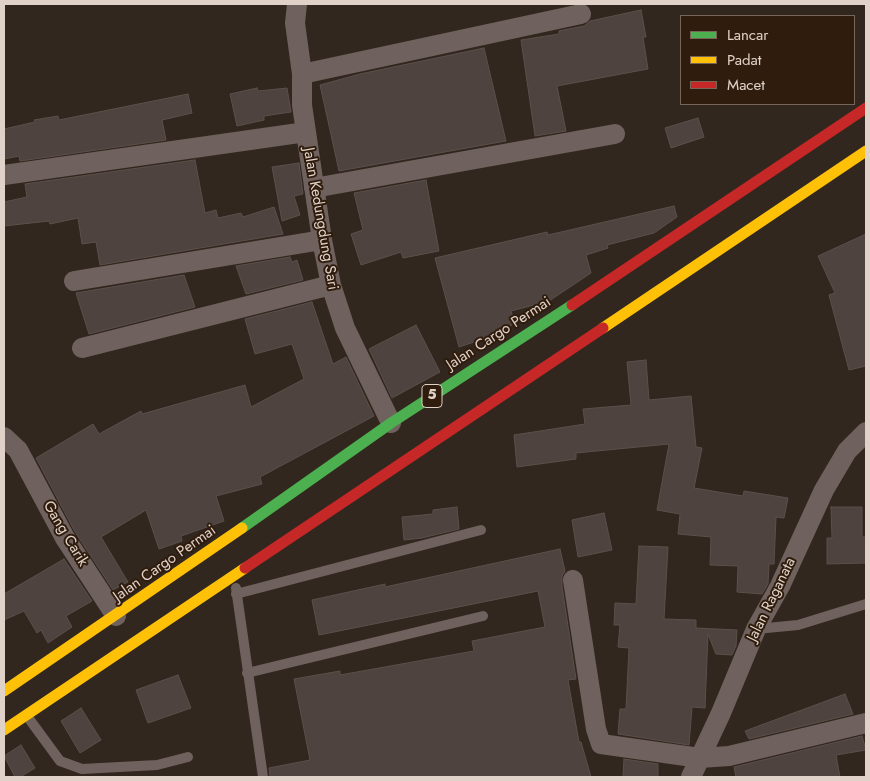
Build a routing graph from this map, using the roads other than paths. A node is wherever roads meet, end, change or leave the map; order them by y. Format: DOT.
graph roads {
  1 [pos="298,4"];
  2 [pos="581,14"];
  3 [pos="302,74"];
  4 [pos="866,108"];
  5 [pos="306,132"];
  6 [pos="615,134"];
  7 [pos="866,151"];
  8 [pos="4,176"];
  9 [pos="314,188"];
  10 [pos="322,240"];
  11 [pos="74,281"];
  12 [pos="331,285"];
  13 [pos="82,348"];
  14 [pos="391,423"];
  15 [pos="866,432"];
  16 [pos="11,444"];
  17 [pos="857,450"];
  18 [pos="481,530"];
  19 [pos="234,577"];
  20 [pos="573,580"];
  21 [pos="236,594"];
  22 [pos="866,604"];
  23 [pos="116,616"];
  24 [pos="483,616"];
  25 [pos="756,629"];
  26 [pos="247,673"];
  27 [pos="4,691"];
  28 [pos="27,715"];
  29 [pos="866,723"];
  30 [pos="4,730"];
  31 [pos="188,757"];
  32 [pos="700,758"];
  33 [pos="263,777"];
  34 [pos="691,777"];
  1 -- 3 [label="street, Jalan Kedungdung Sari"];
  2 -- 3 [label="street"];
  3 -- 5 [label="street, Jalan Kedungdung Sari"];
  4 -- 14 [label="highway, Jalan Cargo Permai / 5"];
  5 -- 8 [label="street"];
  5 -- 9 [label="street, Jalan Kedungdung Sari"];
  6 -- 9 [label="street"];
  7 -- 19 [label="highway, 5"];
  9 -- 10 [label="street, Jalan Kedungdung Sari"];
  10 -- 11 [label="street"];
  10 -- 12 [label="street, Jalan Kedungdung Sari"];
  12 -- 13 [label="street"];
  12 -- 14 [label="street, Jalan Kedungdung Sari"];
  14 -- 23 [label="highway, Jalan Cargo Permai / 5"];
  15 -- 17 [label="street, Jalan Raganata"];
  16 -- 23 [label="street, Gang Carik"];
  17 -- 25 [label="street, Jalan Raganata"];
  18 -- 21 [label="lane"];
  19 -- 21 [label="lane"];
  19 -- 28 [label="highway, 5"];
  20 -- 32 [label="street"];
  21 -- 26 [label="lane"];
  22 -- 25 [label="lane"];
  23 -- 27 [label="highway, Jalan Cargo Permai / 5"];
  24 -- 26 [label="lane"];
  25 -- 32 [label="street, Jalan Raganata"];
  26 -- 33 [label="lane"];
  28 -- 30 [label="highway, 5"];
  28 -- 31 [label="lane"];
  29 -- 32 [label="street"];
  32 -- 34 [label="street, Jalan Raganata"];
}
